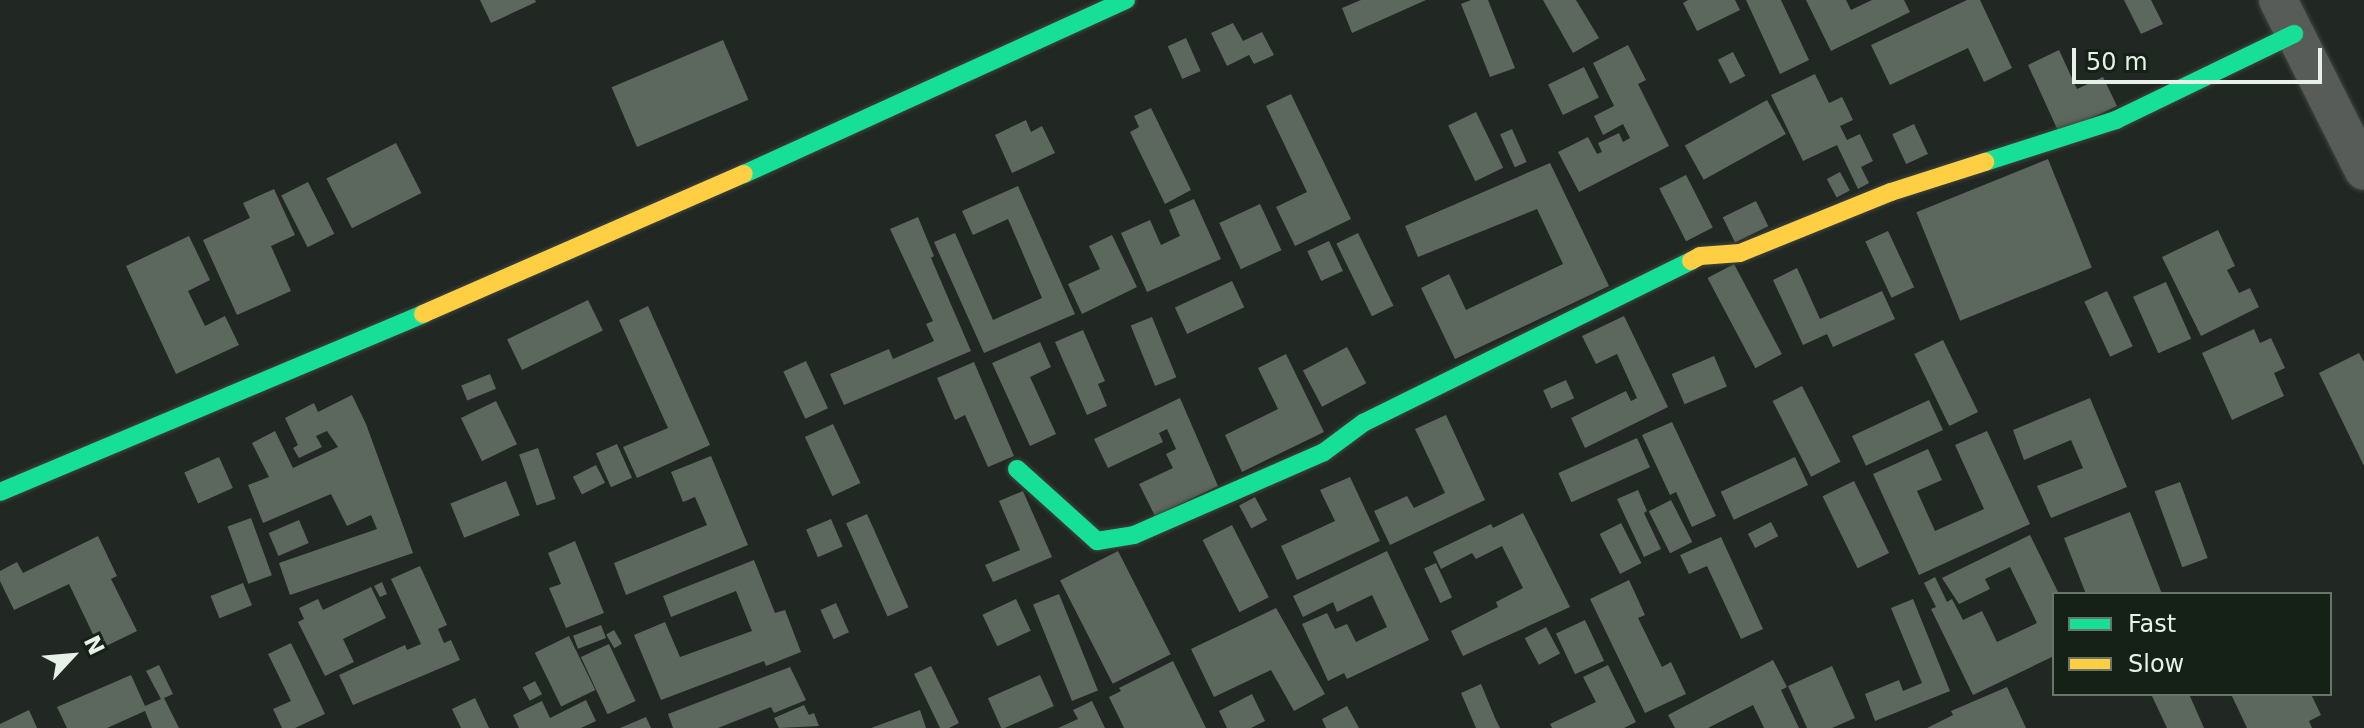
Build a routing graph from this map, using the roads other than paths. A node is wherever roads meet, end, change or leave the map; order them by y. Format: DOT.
graph roads {
  1 [pos="1126,0"];
  2 [pos="2278,0"];
  3 [pos="2294,34"];
  4 [pos="2364,171"];
  5 [pos="1017,469"];
  6 [pos="0,492"];
  1 -- 6 [label="street"];
  2 -- 3 [label="street"];
  3 -- 4 [label="street"];
  3 -- 5 [label="street"];
}
